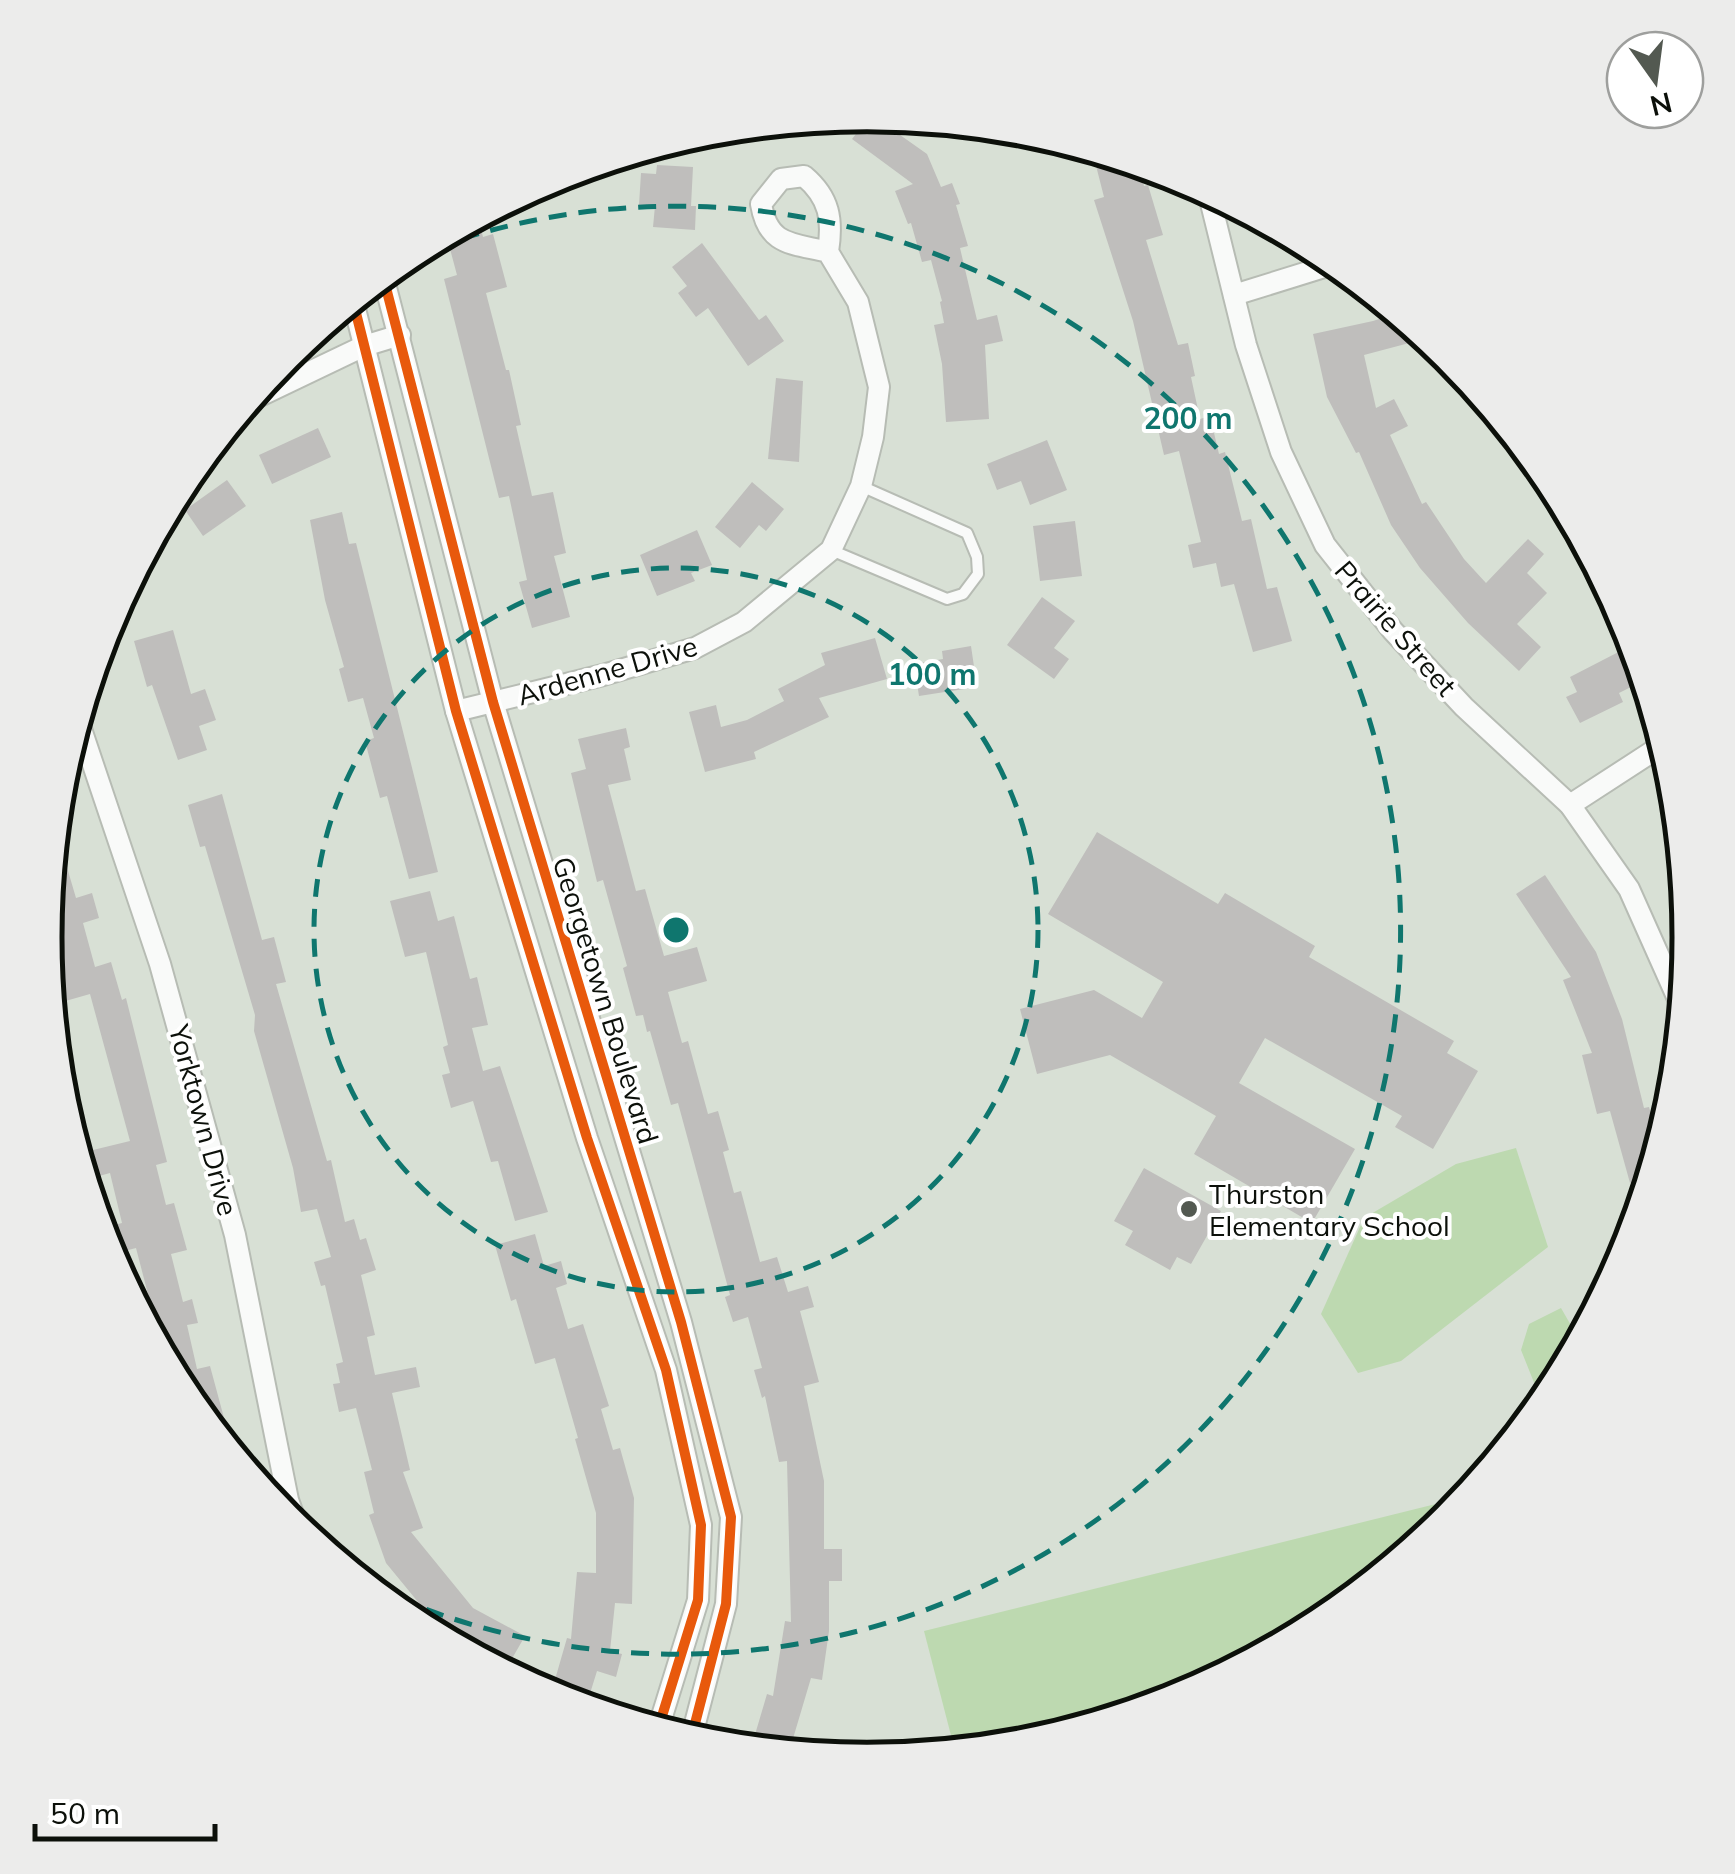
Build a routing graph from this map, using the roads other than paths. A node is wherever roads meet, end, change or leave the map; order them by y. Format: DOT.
graph roads {
  1 [pos="1213,210"];
  2 [pos="828,252"];
  3 [pos="1317,269"];
  4 [pos="387,291"];
  5 [pos="1234,295"];
  6 [pos="357,315"];
  7 [pos="400,335"];
  8 [pos="364,346"];
  9 [pos="281,386"];
  10 [pos="861,486"];
  11 [pos="831,550"];
  12 [pos="492,702"];
  13 [pos="456,711"];
  14 [pos="86,745"];
  15 [pos="1651,753"];
  16 [pos="1570,805"];
  17 [pos="1671,983"];
  18 [pos="596,1046"];
  19 [pos="562,1056"];
  20 [pos="666,1273"];
  21 [pos="636,1282"];
  22 [pos="287,1494"];
  23 [pos="700,1565"];
  24 [pos="728,1571"];
  25 [pos="662,1716"];
  26 [pos="695,1723"];
  1 -- 5 [label="street, Prairie Street"];
  2 -- 10 [label="street, Ardenne Drive"];
  3 -- 5 [label="street"];
  4 -- 7 [label="street, Georgetown Boulevard"];
  5 -- 16 [label="street, Prairie Street"];
  6 -- 8 [label="street, Georgetown Boulevard"];
  7 -- 8 [label="street"];
  7 -- 12 [label="street, Georgetown Boulevard"];
  8 -- 9 [label="street"];
  8 -- 13 [label="street, Georgetown Boulevard"];
  10 -- 11 [label="street, Ardenne Drive"];
  10 -- 11 [label="lane"];
  11 -- 12 [label="street, Ardenne Drive"];
  12 -- 13 [label="street, Ardenne Drive"];
  12 -- 18 [label="street, Georgetown Boulevard"];
  13 -- 19 [label="street, Georgetown Boulevard"];
  14 -- 22 [label="street, Yorktown Drive"];
  15 -- 16 [label="street"];
  16 -- 17 [label="street, Prairie Street"];
  18 -- 19 [label="street, Georgetown Boulevard"];
  18 -- 20 [label="street, Georgetown Boulevard"];
  19 -- 21 [label="street, Georgetown Boulevard"];
  20 -- 21 [label="street"];
  20 -- 24 [label="street, Georgetown Boulevard"];
  21 -- 23 [label="street, Georgetown Boulevard"];
  23 -- 24 [label="street"];
  23 -- 25 [label="street, Georgetown Boulevard"];
  24 -- 26 [label="street, Georgetown Boulevard"];
}
